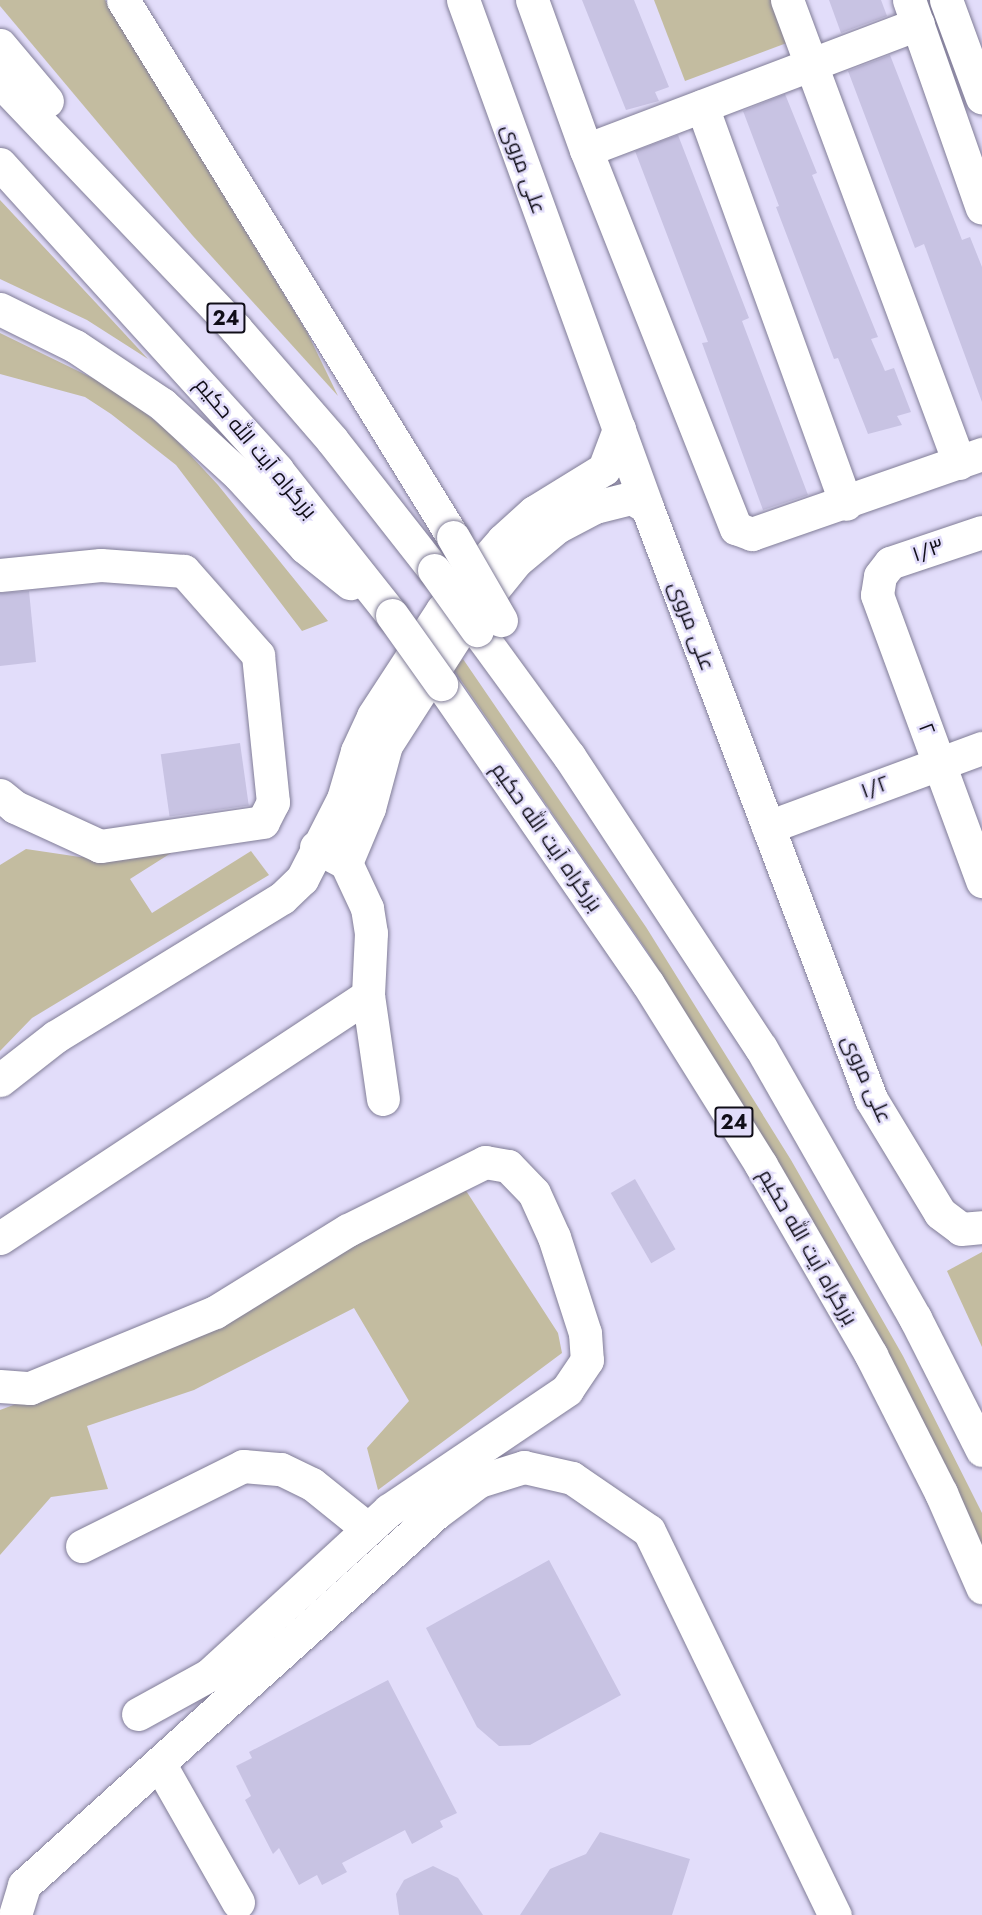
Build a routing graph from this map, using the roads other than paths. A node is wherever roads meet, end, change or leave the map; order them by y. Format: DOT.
graph roads {
  1 [pos="123,0"];
  2 [pos="463,0"];
  3 [pos="532,0"];
  4 [pos="787,0"];
  5 [pos="946,0"];
  6 [pos="913,12"];
  7 [pos="0,45"];
  8 [pos="811,64"];
  9 [pos="0,81"];
  10 [pos="982,98"];
  11 [pos="702,106"];
  12 [pos="586,150"];
  13 [pos="0,164"];
  14 [pos="982,208"];
  15 [pos="0,309"];
  16 [pos="236,329"];
  17 [pos="619,429"];
  18 [pos="970,458"];
  19 [pos="846,504"];
  20 [pos="647,507"];
  21 [pos="982,532"];
  22 [pos="0,575"];
  23 [pos="880,576"];
  24 [pos="392,615"];
  25 [pos="489,625"];
  26 [pos="982,748"];
  27 [pos="940,763"];
  28 [pos="356,803"];
  29 [pos="5,810"];
  30 [pos="768,827"];
  31 [pos="316,847"];
  32 [pos="346,864"];
  33 [pos="982,881"];
  34 [pos="368,995"];
  35 [pos="0,1080"];
  36 [pos="382,1099"];
  37 [pos="972,1228"];
  38 [pos="0,1238"];
  39 [pos="0,1386"];
  40 [pos="982,1450"];
  41 [pos="368,1529"];
  42 [pos="82,1546"];
  43 [pos="982,1587"];
  44 [pos="138,1714"];
  45 [pos="159,1763"];
  46 [pos="13,1895"];
  47 [pos="238,1902"];
  48 [pos="835,1915"];
  1 -- 25 [label="main road, bridge"];
  2 -- 17 [label="main road, علی مروی"];
  3 -- 12 [label="main road"];
  4 -- 8 [label="main road"];
  5 -- 10 [label="main road"];
  6 -- 8 [label="main road"];
  6 -- 14 [label="main road"];
  7 -- 16 [label="main road"];
  8 -- 11 [label="main road"];
  8 -- 18 [label="main road"];
  9 -- 16 [label="main road, 24"];
  11 -- 12 [label="main road"];
  11 -- 19 [label="main road"];
  12 -- 19 [label="main road"];
  13 -- 24 [label="main road, بزرگراه آیت الله حکیم / 24"];
  15 -- 24 [label="main road"];
  16 -- 25 [label="main road, 24, bridge"];
  17 -- 20 [label="main road, علی مروی"];
  17 -- 28 [label="main road"];
  18 -- 19 [label="main road"];
  20 -- 28 [label="main road"];
  20 -- 30 [label="main road, علی مروی"];
  21 -- 23 [label="main road, ۱/۳"];
  22 -- 29 [label="main road"];
  23 -- 27 [label="main road, ۲"];
  24 -- 43 [label="main road, بزرگراه آیت الله حکیم / 24, bridge"];
  25 -- 40 [label="main road, 24"];
  26 -- 27 [label="main road, ۱/۲"];
  27 -- 30 [label="main road, ۱/۲"];
  27 -- 33 [label="main road, ۲"];
  28 -- 31 [label="main road"];
  28 -- 32 [label="main road"];
  30 -- 37 [label="main road, علی مروی"];
  31 -- 32 [label="main road"];
  31 -- 35 [label="main road"];
  32 -- 34 [label="main road"];
  34 -- 36 [label="main road"];
  34 -- 38 [label="main road"];
  39 -- 41 [label="main road"];
  41 -- 42 [label="main road"];
  41 -- 44 [label="main road"];
  45 -- 46 [label="main road"];
  45 -- 47 [label="main road"];
  45 -- 48 [label="main road"];
}
